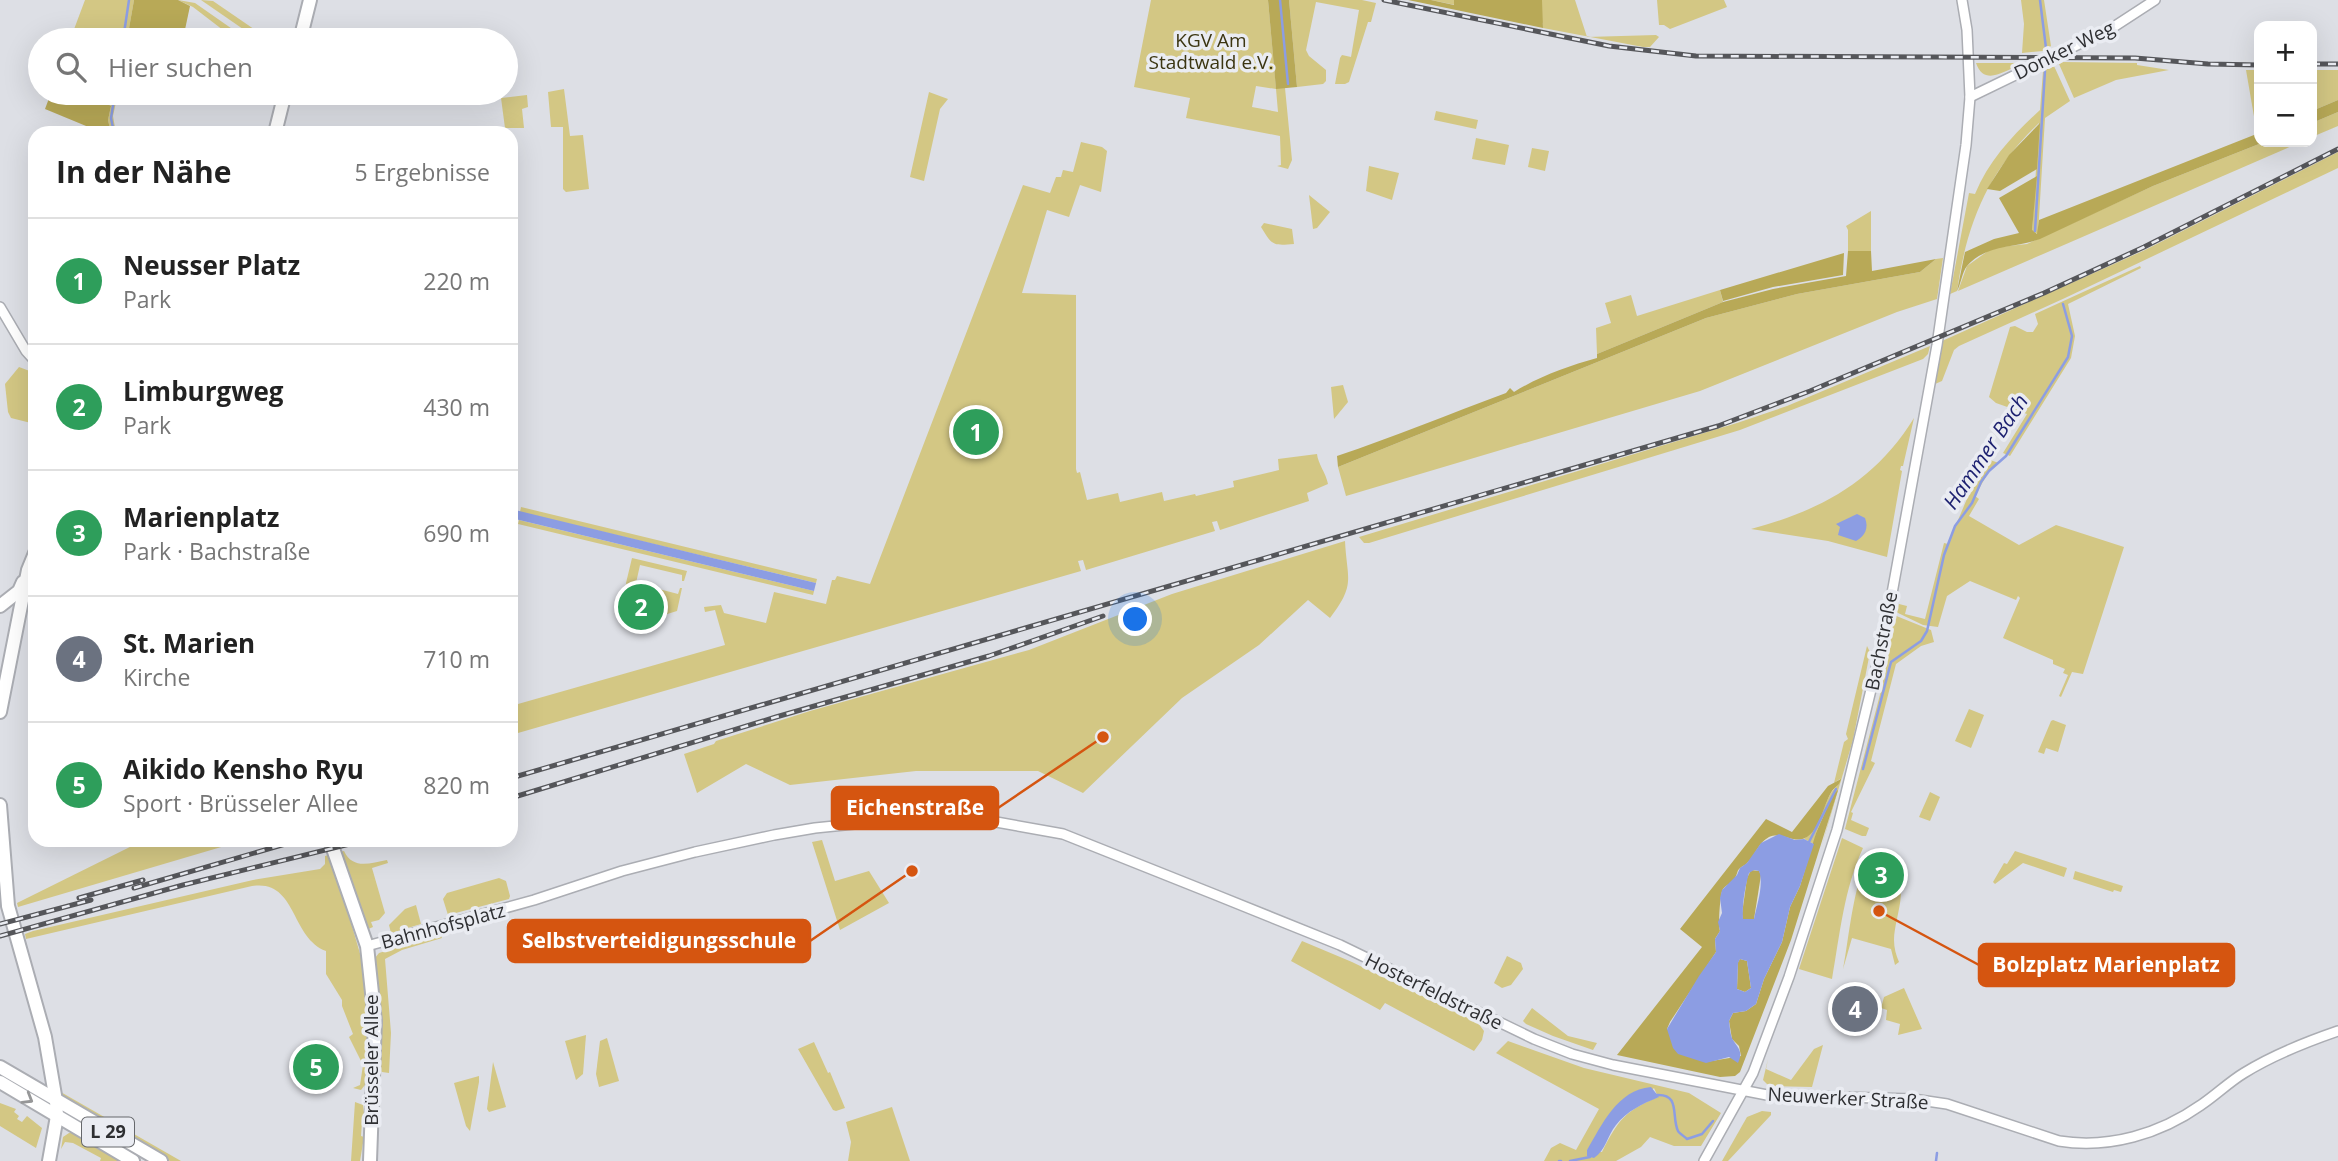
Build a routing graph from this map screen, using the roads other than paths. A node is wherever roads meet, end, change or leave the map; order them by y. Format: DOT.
graph roads {
  1 [pos="310,0"];
  2 [pos="1962,0"];
  3 [pos="2155,0"];
  4 [pos="303,28"];
  5 [pos="1970,97"];
  6 [pos="282,105"];
  7 [pos="277,126"];
  8 [pos="0,307"];
  9 [pos="28,353"];
  10 [pos="28,570"];
  11 [pos="0,606"];
  12 [pos="0,712"];
  13 [pos="0,805"];
  14 [pos="333,847"];
  15 [pos="518,905"];
  16 [pos="368,946"];
  17 [pos="2338,1031"];
  18 [pos="0,1068"];
  19 [pos="51,1068"];
  20 [pos="0,1082"];
  21 [pos="31,1086"];
  22 [pos="1743,1091"];
  23 [pos="56,1101"];
  24 [pos="57,1116"];
  25 [pos="50,1161"];
  26 [pos="133,1161"];
  27 [pos="161,1161"];
  28 [pos="370,1161"];
  29 [pos="1704,1161"];
  1 -- 4 [label="main road"];
  2 -- 5 [label="street, Bachstraße"];
  3 -- 5 [label="street, Donker Weg"];
  5 -- 22 [label="street, Bachstraße"];
  6 -- 7 [label="main road"];
  8 -- 9 [label="street"];
  10 -- 11 [label="main road"];
  10 -- 12 [label="main road"];
  13 -- 19 [label="main road"];
  14 -- 16 [label="main road, Brüsseler Allee"];
  15 -- 16 [label="street, Bahnhofsplatz"];
  15 -- 22 [label="street, Hosterfeldstraße"];
  16 -- 28 [label="main road, Brüsseler Allee"];
  17 -- 22 [label="street, Neuwerker Straße"];
  18 -- 21 [label="main road"];
  19 -- 21 [label="main road"];
  19 -- 23 [label="main road"];
  20 -- 24 [label="main road, one-way"];
  21 -- 23 [label="main road"];
  22 -- 29 [label="street, Bachstraße"];
  23 -- 24 [label="main road"];
  23 -- 27 [label="main road, L 29"];
  24 -- 25 [label="main road"];
  24 -- 26 [label="main road, L 29"];
}
